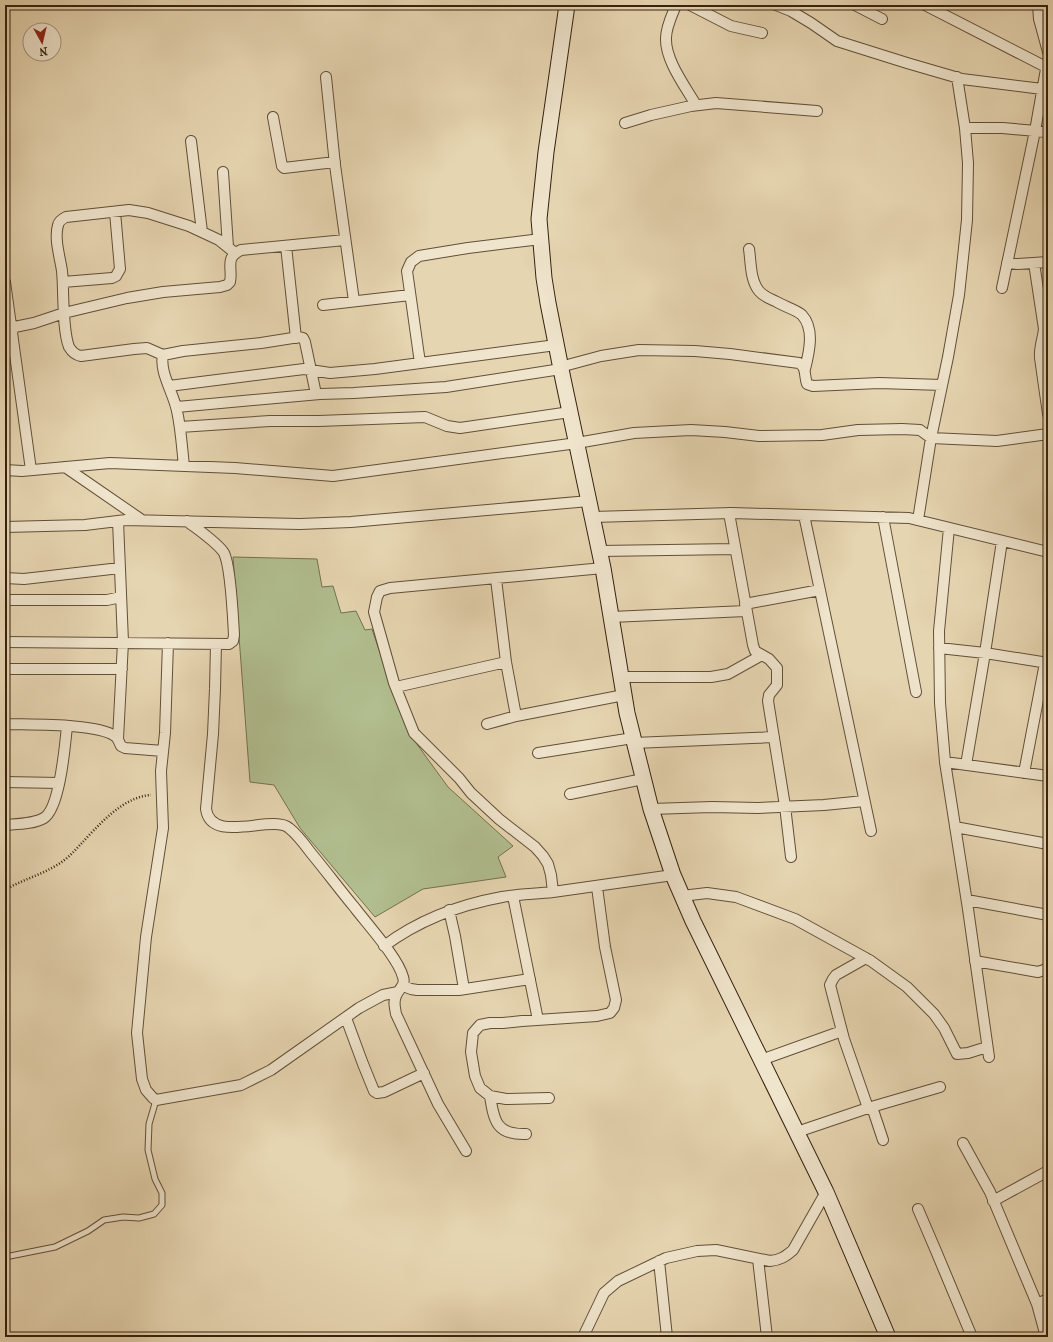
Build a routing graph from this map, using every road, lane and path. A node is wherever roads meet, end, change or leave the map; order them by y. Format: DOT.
graph roads {
  1 [pos="567,5"];
  2 [pos="676,5"];
  3 [pos="690,5"];
  4 [pos="776,5"];
  5 [pos="855,5"];
  6 [pos="924,5"];
  7 [pos="1038,5"];
  8 [pos="882,19"];
  9 [pos="762,33"];
  10 [pos="1048,52"];
  11 [pos="1047,66"];
  12 [pos="326,77"];
  13 [pos="957,77"];
  14 [pos="1042,89"];
  15 [pos="696,105"];
  16 [pos="817,111"];
  17 [pos="273,117"];
  18 [pos="625,123"];
  19 [pos="965,128"];
  20 [pos="1035,131"];
  21 [pos="1048,132"];
  22 [pos="191,141"];
  23 [pos="335,162"];
  24 [pos="223,172"];
  25 [pos="115,212"];
  26 [pos="202,232"];
  27 [pos="345,240"];
  28 [pos="541,240"];
  29 [pos="286,246"];
  30 [pos="749,249"];
  31 [pos="232,250"];
  32 [pos="1048,262"];
  33 [pos="1007,263"];
  34 [pos="1034,263"];
  35 [pos="5,282"];
  36 [pos="63,282"];
  37 [pos="1002,288"];
  38 [pos="410,295"];
  39 [pos="354,302"];
  40 [pos="323,305"];
  41 [pos="64,313"];
  42 [pos="1045,314"];
  43 [pos="8,328"];
  44 [pos="296,338"];
  45 [pos="556,345"];
  46 [pos="163,355"];
  47 [pos="420,363"];
  48 [pos="561,368"];
  49 [pos="311,369"];
  50 [pos="805,369"];
  51 [pos="942,385"];
  52 [pos="169,386"];
  53 [pos="316,394"];
  54 [pos="177,407"];
  55 [pos="570,412"];
  56 [pos="1048,414"];
  57 [pos="180,427"];
  58 [pos="1048,434"];
  59 [pos="931,438"];
  60 [pos="577,443"];
  61 [pos="184,466"];
  62 [pos="64,467"];
  63 [pos="5,470"];
  64 [pos="31,470"];
  65 [pos="589,501"];
  66 [pos="729,513"];
  67 [pos="804,515"];
  68 [pos="593,517"];
  69 [pos="883,517"];
  70 [pos="142,520"];
  71 [pos="918,520"];
  72 [pos="118,521"];
  73 [pos="187,521"];
  74 [pos="5,527"];
  75 [pos="949,528"];
  76 [pos="1002,540"];
  77 [pos="735,549"];
  78 [pos="600,551"];
  79 [pos="1048,552"];
  80 [pos="120,568"];
  81 [pos="603,568"];
  82 [pos="5,578"];
  83 [pos="496,579"];
  84 [pos="820,590"];
  85 [pos="121,597"];
  86 [pos="5,600"];
  87 [pos="746,607"];
  88 [pos="611,617"];
  89 [pos="5,642"];
  90 [pos="123,642"];
  91 [pos="168,643"];
  92 [pos="216,644"];
  93 [pos="939,648"];
  94 [pos="985,653"];
  95 [pos="762,655"];
  96 [pos="506,662"];
  97 [pos="1046,663"];
  98 [pos="5,669"];
  99 [pos="122,669"];
  100 [pos="620,677"];
  101 [pos="396,687"];
  102 [pos="916,692"];
  103 [pos="624,695"];
  104 [pos="516,716"];
  105 [pos="5,724"];
  106 [pos="486,724"];
  107 [pos="67,726"];
  108 [pos="774,737"];
  109 [pos="118,738"];
  110 [pos="633,741"];
  111 [pos="163,751"];
  112 [pos="538,753"];
  113 [pos="945,762"];
  114 [pos="966,765"];
  115 [pos="1024,773"];
  116 [pos="1048,776"];
  117 [pos="644,779"];
  118 [pos="5,782"];
  119 [pos="59,783"];
  120 [pos="161,794"];
  121 [pos="570,794"];
  122 [pos="864,801"];
  123 [pos="785,806"];
  124 [pos="652,809"];
  125 [pos="5,825"];
  126 [pos="955,827"];
  127 [pos="871,831"];
  128 [pos="1048,844"];
  129 [pos="791,857"];
  130 [pos="673,875"];
  131 [pos="597,886"];
  132 [pos="5,890"];
  133 [pos="553,892"];
  134 [pos="513,896"];
  135 [pos="682,896"];
  136 [pos="967,900"];
  137 [pos="449,910"];
  138 [pos="1048,915"];
  139 [pos="384,946"];
  140 [pos="866,958"];
  141 [pos="976,961"];
  142 [pos="1048,967"];
  143 [pos="530,979"];
  144 [pos="400,989"];
  145 [pos="464,989"];
  146 [pos="346,1018"];
  147 [pos="538,1020"];
  148 [pos="842,1032"];
  149 [pos="761,1060"];
  150 [pos="424,1072"];
  151 [pos="940,1087"];
  152 [pos="490,1096"];
  153 [pos="549,1098"];
  154 [pos="156,1100"];
  155 [pos="870,1108"];
  156 [pos="797,1132"];
  157 [pos="526,1134"];
  158 [pos="883,1140"];
  159 [pos="963,1143"];
  160 [pos="466,1151"];
  161 [pos="1048,1171"];
  162 [pos="826,1192"];
  163 [pos="993,1201"];
  164 [pos="918,1210"];
  165 [pos="5,1257"];
  166 [pos="758,1259"];
  167 [pos="659,1261"];
  168 [pos="1048,1299"];
  169 [pos="1037,1304"];
  170 [pos="583,1337"];
  171 [pos="667,1337"];
  172 [pos="767,1337"];
  173 [pos="888,1337"];
  174 [pos="972,1337"];
  175 [pos="1046,1337"];
  1 -- 28 [label="main road"];
  2 -- 15 [label="street"];
  3 -- 9 [label="street"];
  4 -- 13 [label="street"];
  5 -- 8 [label="street"];
  6 -- 11 [label="street"];
  7 -- 10 [label="street"];
  11 -- 14 [label="street"];
  12 -- 23 [label="street"];
  13 -- 14 [label="street"];
  13 -- 19 [label="street"];
  14 -- 20 [label="street"];
  15 -- 16 [label="street"];
  15 -- 18 [label="street"];
  17 -- 23 [label="street"];
  19 -- 20 [label="street"];
  19 -- 51 [label="street"];
  20 -- 21 [label="street"];
  20 -- 33 [label="street"];
  22 -- 26 [label="street"];
  23 -- 27 [label="street"];
  24 -- 31 [label="street"];
  25 -- 26 [label="street"];
  25 -- 36 [label="street"];
  25 -- 36 [label="street"];
  26 -- 31 [label="street"];
  27 -- 29 [label="street"];
  27 -- 39 [label="street"];
  28 -- 38 [label="street"];
  28 -- 45 [label="main road"];
  29 -- 31 [label="street"];
  29 -- 44 [label="street"];
  30 -- 50 [label="street"];
  31 -- 41 [label="street"];
  32 -- 34 [label="street"];
  33 -- 34 [label="street"];
  33 -- 37 [label="street"];
  34 -- 42 [label="street"];
  35 -- 43 [label="street"];
  36 -- 41 [label="street"];
  38 -- 39 [label="street"];
  38 -- 47 [label="street"];
  39 -- 40 [label="street"];
  41 -- 43 [label="street"];
  41 -- 46 [label="street"];
  42 -- 56 [label="street"];
  43 -- 64 [label="street"];
  44 -- 46 [label="street"];
  44 -- 49 [label="street"];
  45 -- 47 [label="street"];
  45 -- 48 [label="main road"];
  46 -- 52 [label="street"];
  47 -- 49 [label="street"];
  48 -- 50 [label="street"];
  48 -- 53 [label="street"];
  48 -- 55 [label="main road"];
  49 -- 52 [label="street"];
  49 -- 53 [label="street"];
  50 -- 51 [label="street"];
  51 -- 59 [label="street"];
  52 -- 54 [label="street"];
  53 -- 54 [label="street"];
  54 -- 57 [label="street"];
  55 -- 57 [label="street"];
  55 -- 60 [label="main road"];
  57 -- 61 [label="street"];
  58 -- 59 [label="street"];
  59 -- 60 [label="street"];
  59 -- 71 [label="street"];
  60 -- 61 [label="street"];
  60 -- 65 [label="main road"];
  61 -- 62 [label="street"];
  62 -- 64 [label="street"];
  62 -- 70 [label="street"];
  63 -- 64 [label="street"];
  65 -- 68 [label="main road"];
  65 -- 73 [label="street"];
  66 -- 67 [label="street"];
  66 -- 68 [label="street"];
  66 -- 77 [label="street"];
  67 -- 69 [label="street"];
  67 -- 84 [label="street"];
  68 -- 78 [label="main road"];
  69 -- 71 [label="street"];
  69 -- 102 [label="street"];
  70 -- 72 [label="street"];
  70 -- 73 [label="street"];
  71 -- 75 [label="street"];
  72 -- 74 [label="street"];
  72 -- 80 [label="street"];
  73 -- 92 [label="street"];
  75 -- 76 [label="street"];
  75 -- 93 [label="street"];
  76 -- 79 [label="street"];
  76 -- 94 [label="street"];
  77 -- 78 [label="street"];
  77 -- 87 [label="street"];
  78 -- 81 [label="main road"];
  80 -- 82 [label="street"];
  80 -- 85 [label="street"];
  81 -- 83 [label="street"];
  81 -- 88 [label="main road"];
  83 -- 96 [label="street"];
  83 -- 101 [label="street"];
  84 -- 87 [label="street"];
  84 -- 122 [label="street"];
  85 -- 86 [label="street"];
  85 -- 90 [label="street"];
  87 -- 88 [label="street"];
  87 -- 95 [label="street"];
  88 -- 100 [label="main road"];
  89 -- 90 [label="street"];
  90 -- 91 [label="street"];
  90 -- 99 [label="street"];
  91 -- 92 [label="street"];
  91 -- 111 [label="street"];
  92 -- 139 [label="street"];
  93 -- 94 [label="street"];
  93 -- 113 [label="street"];
  94 -- 97 [label="street"];
  94 -- 114 [label="street"];
  95 -- 100 [label="street"];
  95 -- 108 [label="street"];
  96 -- 101 [label="street"];
  96 -- 104 [label="street"];
  97 -- 115 [label="street"];
  98 -- 99 [label="street"];
  99 -- 109 [label="street"];
  100 -- 103 [label="main road"];
  101 -- 133 [label="street"];
  103 -- 104 [label="street"];
  103 -- 110 [label="main road"];
  104 -- 106 [label="street"];
  105 -- 107 [label="street"];
  107 -- 109 [label="street"];
  107 -- 119 [label="street"];
  108 -- 110 [label="street"];
  108 -- 123 [label="street"];
  109 -- 111 [label="street"];
  110 -- 112 [label="street"];
  110 -- 117 [label="main road"];
  111 -- 120 [label="street"];
  113 -- 114 [label="street"];
  113 -- 126 [label="street"];
  114 -- 115 [label="street"];
  115 -- 116 [label="street"];
  117 -- 121 [label="street"];
  117 -- 124 [label="main road"];
  118 -- 119 [label="street"];
  119 -- 125 [label="street"];
  120 -- 132 [label="path"];
  120 -- 154 [label="street"];
  122 -- 123 [label="street"];
  122 -- 127 [label="street"];
  123 -- 124 [label="street"];
  123 -- 129 [label="street"];
  124 -- 130 [label="main road"];
  126 -- 128 [label="street"];
  126 -- 136 [label="street"];
  130 -- 131 [label="street"];
  130 -- 135 [label="main road"];
  131 -- 133 [label="street"];
  131 -- 147 [label="street"];
  133 -- 134 [label="street"];
  134 -- 137 [label="street"];
  134 -- 143 [label="street"];
  135 -- 140 [label="street"];
  135 -- 149 [label="main road"];
  136 -- 138 [label="street"];
  136 -- 141 [label="street"];
  137 -- 139 [label="street"];
  137 -- 145 [label="street"];
  139 -- 144 [label="street"];
  140 -- 141 [label="street"];
  140 -- 148 [label="street"];
  141 -- 142 [label="street"];
  143 -- 145 [label="street"];
  143 -- 147 [label="street"];
  144 -- 145 [label="street"];
  144 -- 146 [label="street"];
  144 -- 150 [label="street"];
  146 -- 150 [label="street"];
  146 -- 154 [label="street"];
  147 -- 152 [label="street"];
  148 -- 149 [label="street"];
  148 -- 155 [label="street"];
  149 -- 156 [label="main road"];
  150 -- 160 [label="street"];
  151 -- 155 [label="street"];
  152 -- 153 [label="street"];
  152 -- 157 [label="street"];
  154 -- 165 [label="lane"];
  155 -- 156 [label="street"];
  155 -- 158 [label="street"];
  156 -- 162 [label="main road"];
  159 -- 163 [label="street"];
  161 -- 163 [label="street"];
  162 -- 166 [label="street"];
  162 -- 173 [label="main road"];
  163 -- 169 [label="street"];
  164 -- 174 [label="street"];
  166 -- 167 [label="street"];
  166 -- 172 [label="street"];
  167 -- 170 [label="street"];
  167 -- 171 [label="street"];
  168 -- 169 [label="street"];
  169 -- 175 [label="street"];
}
